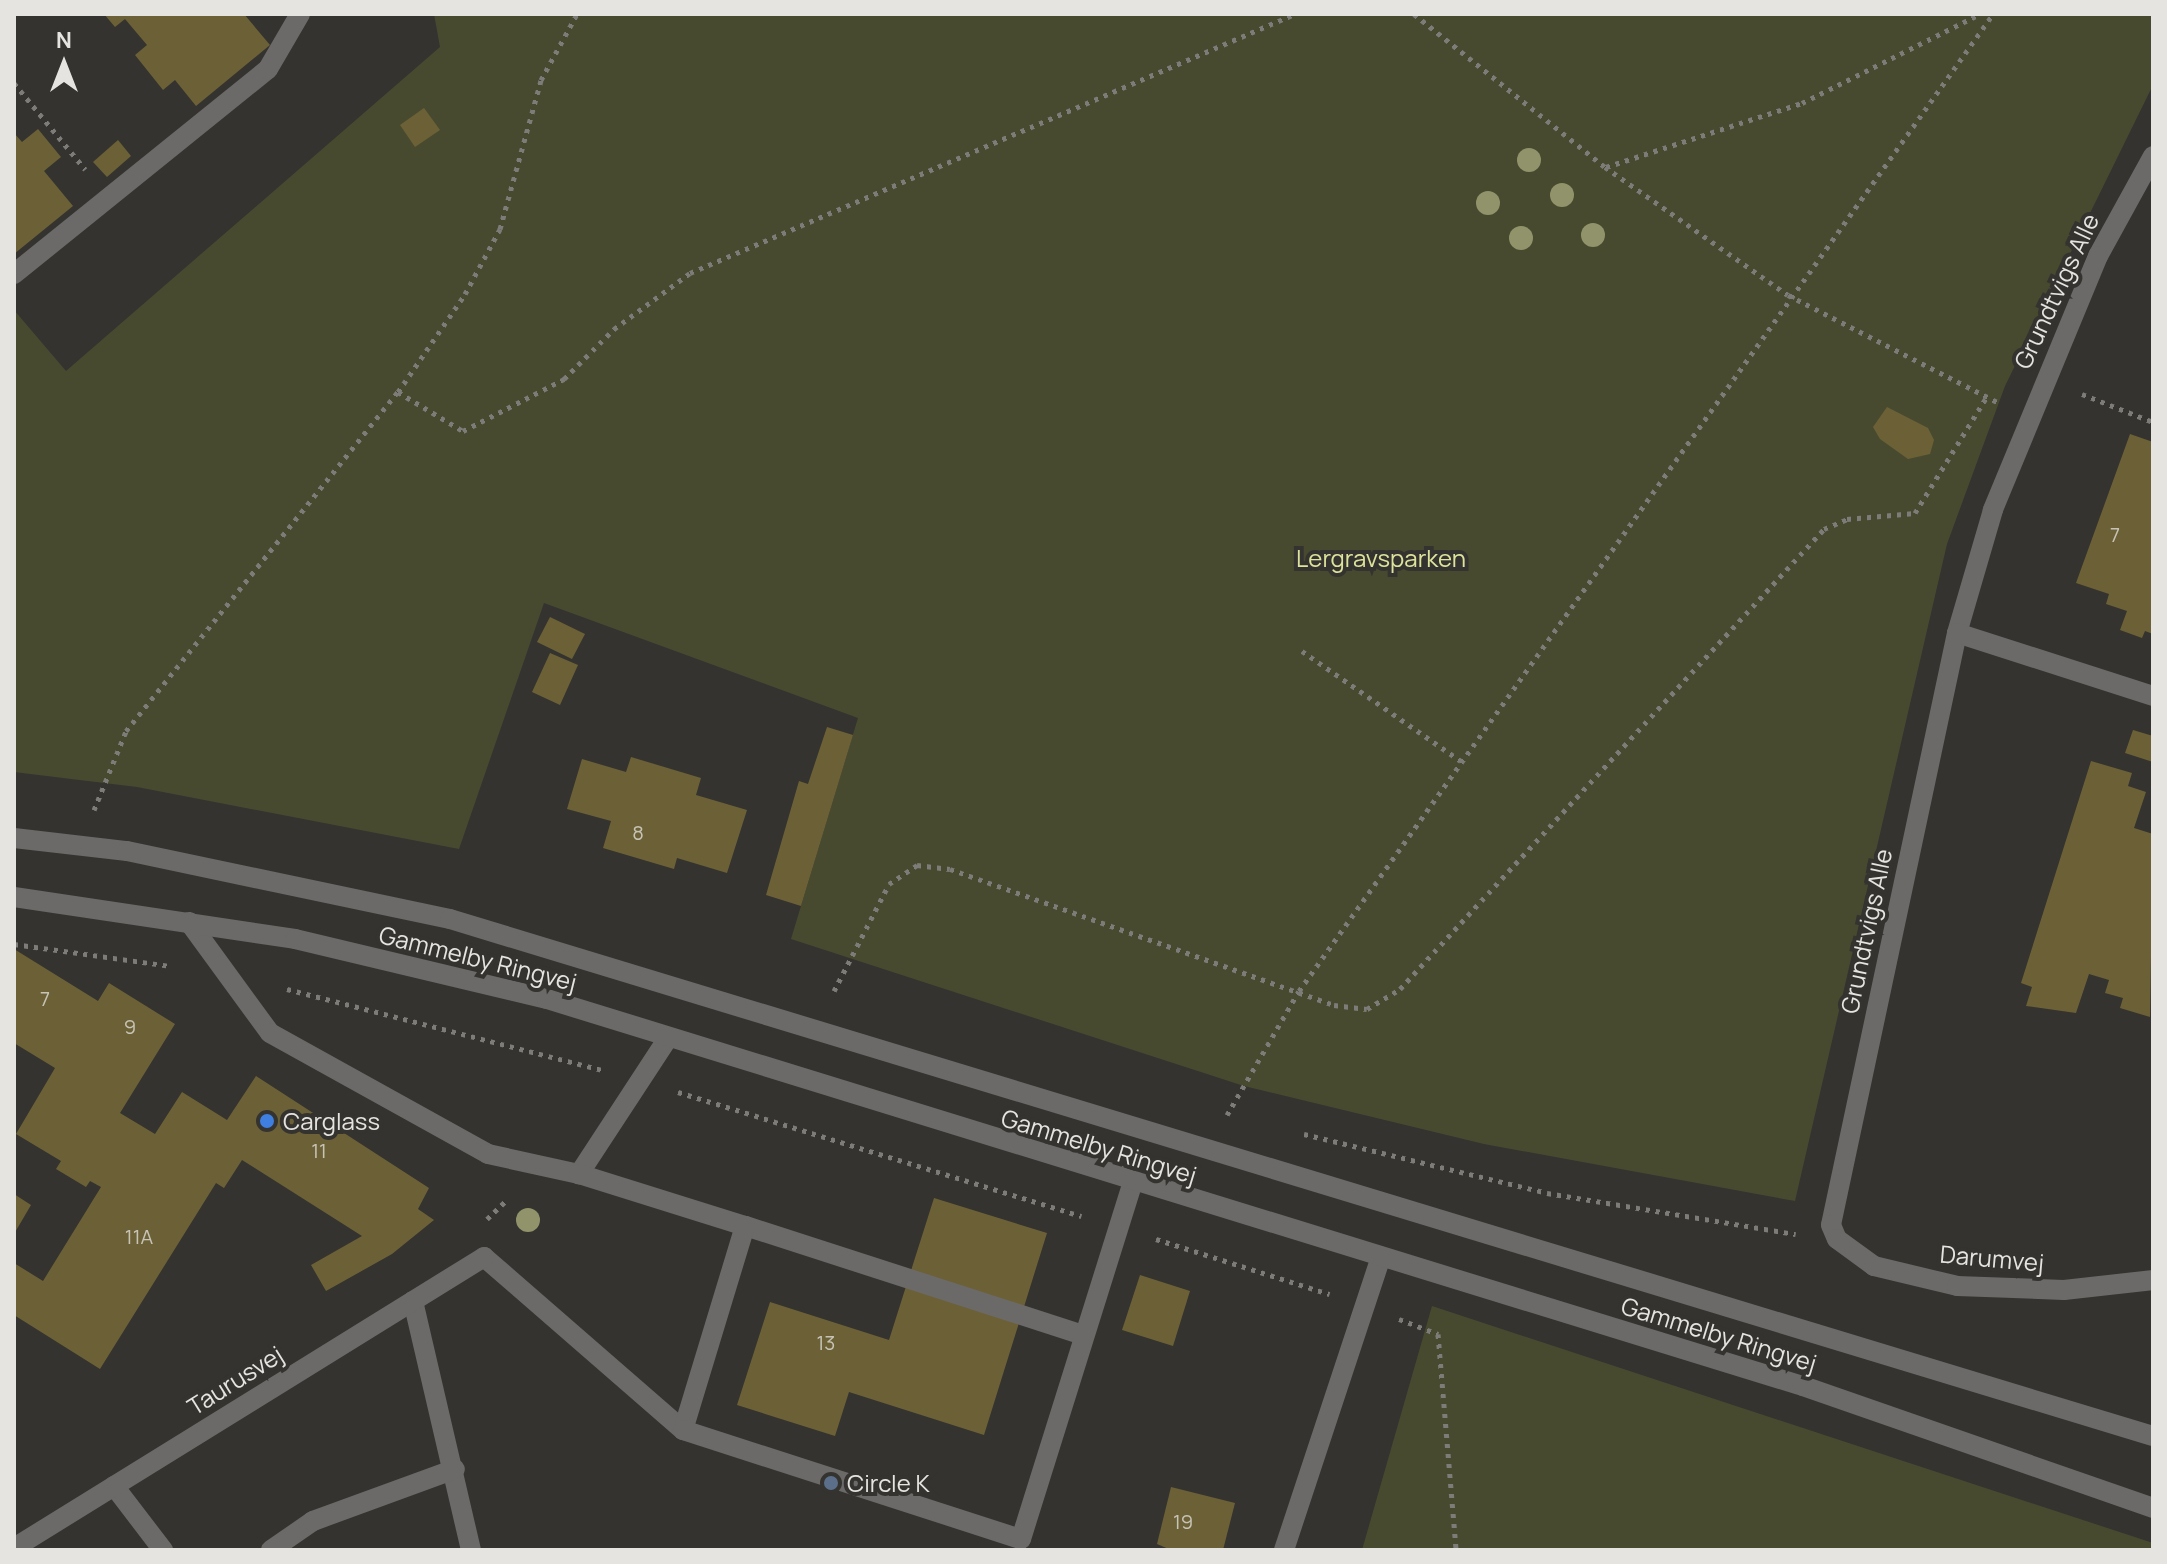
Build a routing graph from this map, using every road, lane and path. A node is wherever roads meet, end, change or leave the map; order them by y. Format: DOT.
graph roads {
  1 [pos="300,14"];
  2 [pos="577,14"];
  3 [pos="1295,14"];
  4 [pos="1414,14"];
  5 [pos="1980,14"];
  6 [pos="1993,14"];
  7 [pos="14,83"];
  8 [pos="2153,156"];
  9 [pos="1605,167"];
  10 [pos="108,198"];
  11 [pos="14,274"];
  12 [pos="1788,295"];
  13 [pos="2043,379"];
  14 [pos="398,392"];
  15 [pos="1986,398"];
  16 [pos="2029,412"];
  17 [pos="2153,422"];
  18 [pos="1957,633"];
  19 [pos="1302,651"];
  20 [pos="2153,696"];
  21 [pos="1461,761"];
  22 [pos="94,810"];
  23 [pos="14,838"];
  24 [pos="14,897"];
  25 [pos="189,922"];
  26 [pos="14,944"];
  27 [pos="226,975"];
  28 [pos="834,991"];
  29 [pos="1299,991"];
  30 [pos="668,1038"];
  31 [pos="637,1080"];
  32 [pos="1226,1115"];
  33 [pos="579,1174"];
  34 [pos="1132,1184"];
  35 [pos="745,1226"];
  36 [pos="1118,1227"];
  37 [pos="1837,1239"];
  38 [pos="1380,1260"];
  39 [pos="2153,1280"];
  40 [pos="413,1301"];
  41 [pos="1368,1307"];
  42 [pos="1083,1335"];
  43 [pos="683,1430"];
  44 [pos="2153,1436"];
  45 [pos="455,1469"];
  46 [pos="114,1486"];
  47 [pos="2153,1508"];
  48 [pos="14,1548"];
  49 [pos="163,1550"];
  50 [pos="271,1550"];
  51 [pos="471,1550"];
  52 [pos="1284,1550"];
  53 [pos="1456,1550"];
  1 -- 10 [label="street"];
  2 -- 14 [label="path"];
  3 -- 14 [label="path"];
  4 -- 9 [label="path"];
  5 -- 9 [label="path"];
  6 -- 12 [label="path"];
  7 -- 10 [label="path"];
  8 -- 13 [label="street, Grundtvigs Alle"];
  9 -- 12 [label="path"];
  10 -- 11 [label="street"];
  12 -- 15 [label="path"];
  12 -- 21 [label="path"];
  13 -- 16 [label="street, Grundtvigs Alle"];
  13 -- 17 [label="path"];
  14 -- 22 [label="path"];
  15 -- 16 [label="path"];
  15 -- 29 [label="path"];
  16 -- 18 [label="street, Grundtvigs Alle"];
  18 -- 20 [label="street"];
  18 -- 37 [label="street, Grundtvigs Alle"];
  19 -- 21 [label="path"];
  21 -- 29 [label="path"];
  23 -- 44 [label="street, Gammelby Ringvej"];
  24 -- 25 [label="street, Gammelby Ringvej"];
  25 -- 27 [label="street"];
  25 -- 30 [label="street, Gammelby Ringvej"];
  26 -- 27 [label="path"];
  27 -- 31 [label="path"];
  27 -- 33 [label="street"];
  28 -- 29 [label="path"];
  29 -- 32 [label="path"];
  30 -- 31 [label="street"];
  30 -- 34 [label="street, Gammelby Ringvej"];
  31 -- 33 [label="street"];
  31 -- 36 [label="path"];
  33 -- 35 [label="street"];
  34 -- 36 [label="street"];
  34 -- 38 [label="street, Gammelby Ringvej"];
  35 -- 42 [label="street"];
  35 -- 43 [label="street"];
  36 -- 41 [label="path"];
  36 -- 42 [label="street"];
  37 -- 39 [label="street, Darumvej"];
  38 -- 41 [label="street"];
  38 -- 47 [label="street, Gammelby Ringvej"];
  40 -- 43 [label="street, Taurusvej"];
  40 -- 45 [label="street"];
  40 -- 46 [label="street, Taurusvej"];
  41 -- 52 [label="street"];
  41 -- 53 [label="path"];
  42 -- 43 [label="street"];
  45 -- 50 [label="street"];
  45 -- 51 [label="street"];
  46 -- 48 [label="street, Taurusvej"];
  46 -- 49 [label="street"];
}
